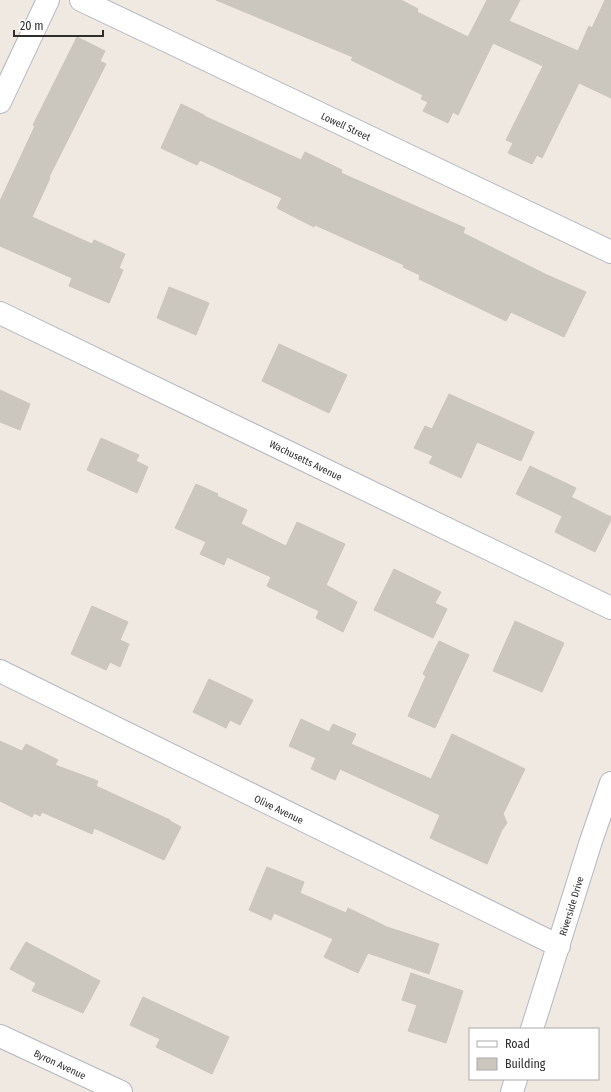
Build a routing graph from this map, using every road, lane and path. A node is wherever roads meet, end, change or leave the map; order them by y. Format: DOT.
graph roads {
  1 [pos="48,0"];
  2 [pos="81,0"];
  3 [pos="0,102"];
  4 [pos="611,252"];
  5 [pos="0,313"];
  6 [pos="611,608"];
  7 [pos="0,671"];
  8 [pos="611,783"];
  9 [pos="558,946"];
  10 [pos="532,1028"];
  11 [pos="0,1036"];
  12 [pos="516,1080"];
  13 [pos="94,1085"];
  14 [pos="121,1092"];
  15 [pos="512,1092"];
  1 -- 3 [label="street"];
  2 -- 4 [label="street, Lowell Street"];
  5 -- 6 [label="street, Wachusetts Avenue"];
  7 -- 9 [label="street, Olive Avenue"];
  8 -- 9 [label="street, Riverside Drive"];
  9 -- 10 [label="street, Riverside Drive"];
  11 -- 13 [label="street, Byron Avenue"];
  12 -- 15 [label="street"];
  13 -- 14 [label="street, Byron Avenue"];
}
